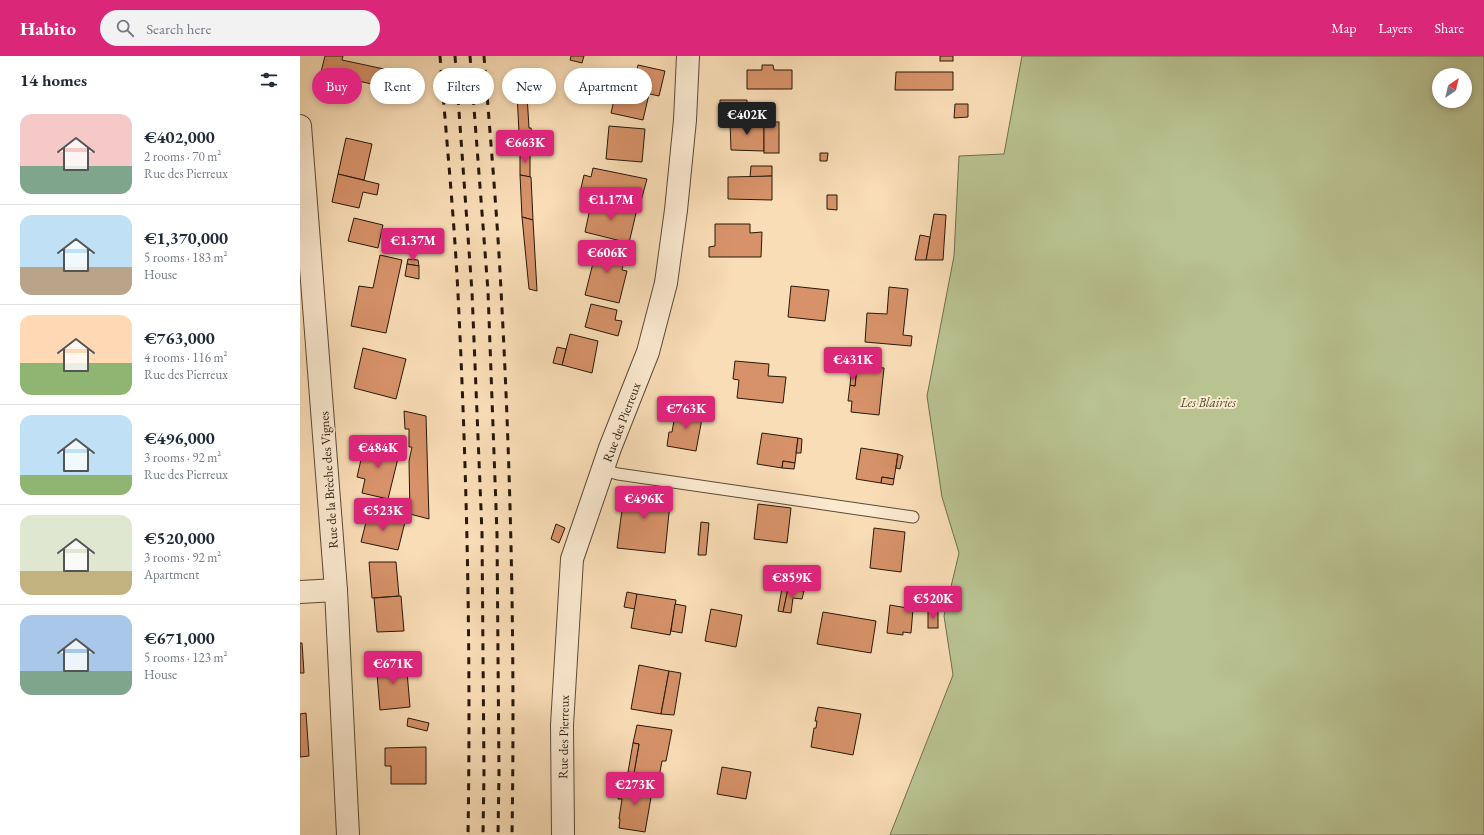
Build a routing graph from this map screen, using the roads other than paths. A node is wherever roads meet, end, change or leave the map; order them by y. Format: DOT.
graph roads {
  1 [pos="688,56"];
  2 [pos="300,126"];
  3 [pos="602,470"];
  4 [pos="913,517"];
  5 [pos="336,590"];
  6 [pos="300,592"];
  7 [pos="348,835"];
  8 [pos="563,835"];
  1 -- 3 [label="street, Rue des Pierreux"];
  2 -- 5 [label="street, Rue de la Brèche des Vignes"];
  3 -- 4 [label="lane"];
  3 -- 8 [label="street, Rue des Pierreux"];
  5 -- 6 [label="street"];
  5 -- 7 [label="street, Rue de la Brèche des Vignes"];
}
